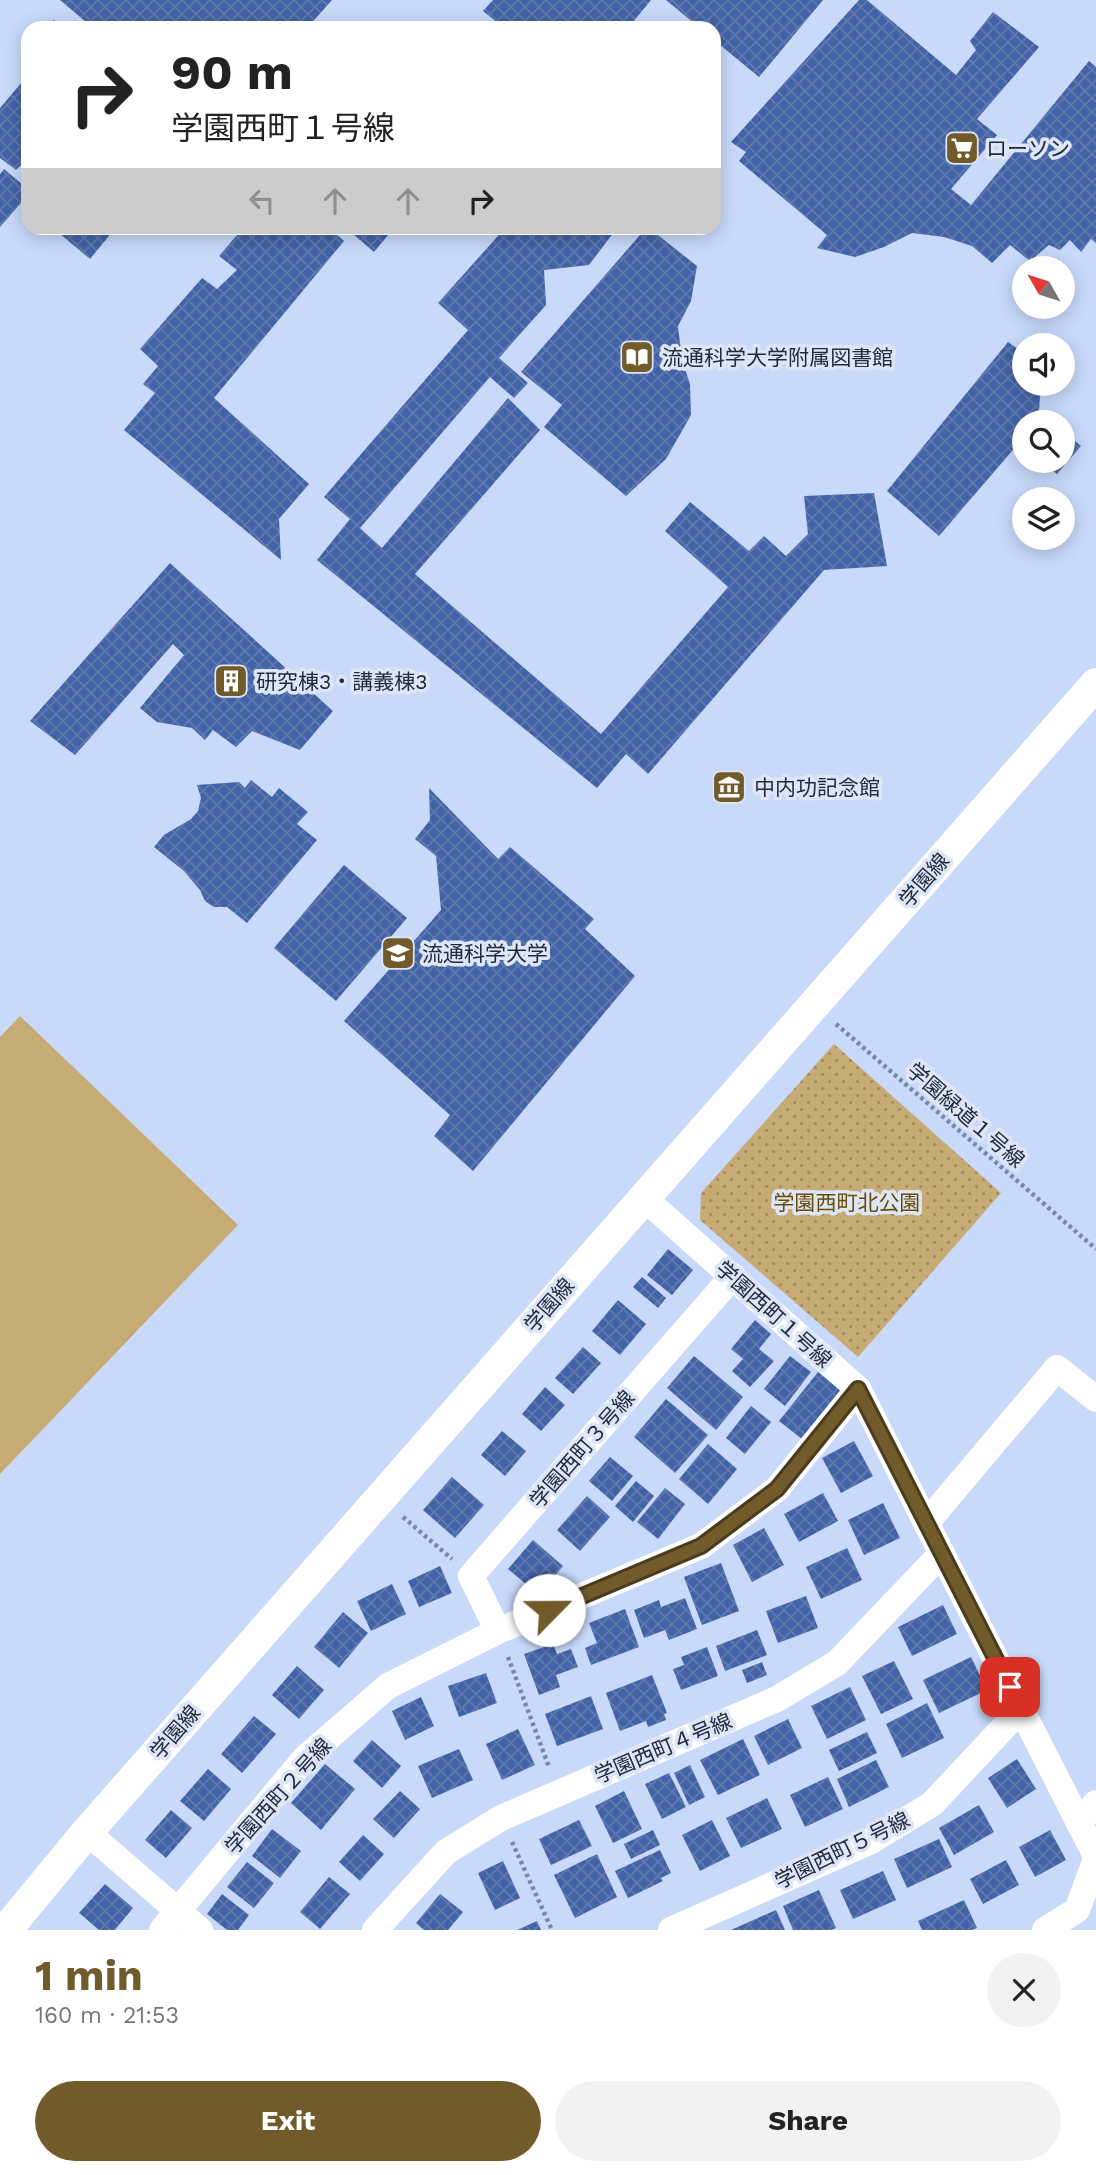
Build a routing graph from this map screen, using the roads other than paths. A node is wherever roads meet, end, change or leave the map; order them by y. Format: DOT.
graph roads {
  1 [pos="1096,684"];
  2 [pos="644,1198"];
  3 [pos="733,1276"];
  4 [pos="858,1389"];
  5 [pos="1096,1399"];
  6 [pos="927,1522"];
  7 [pos="942,1553"];
  8 [pos="498,1631"];
  9 [pos="1021,1709"];
  10 [pos="1088,1813"];
  11 [pos="87,1832"];
  12 [pos="1096,1858"];
  13 [pos="170,1921"];
  14 [pos="6,1930"];
  15 [pos="200,1930"];
  16 [pos="375,1930"];
  17 [pos="671,1930"];
  18 [pos="1045,1930"];
  1 -- 2 [label="street, 学園線"];
  2 -- 3 [label="street, 学園西町１号線"];
  2 -- 11 [label="street, 学園線"];
  3 -- 4 [label="street, 学園西町１号線"];
  3 -- 8 [label="street, 学園西町３号線"];
  4 -- 6 [label="street, 学園西町１号線"];
  4 -- 8 [label="street, 学園西町２号線"];
  5 -- 6 [label="street"];
  6 -- 7 [label="street, 学園西町１号線"];
  7 -- 9 [label="street, 学園西町１号線"];
  7 -- 16 [label="street, 学園西町４号線"];
  8 -- 13 [label="street, 学園西町２号線"];
  9 -- 10 [label="street, 学園西町１号線"];
  9 -- 17 [label="street, 学園西町５号線"];
  10 -- 12 [label="street, 学園西町１号線"];
  11 -- 13 [label="street"];
  11 -- 14 [label="street, 学園線"];
  12 -- 18 [label="street, 学園西町１号線"];
  13 -- 15 [label="street"];
}
